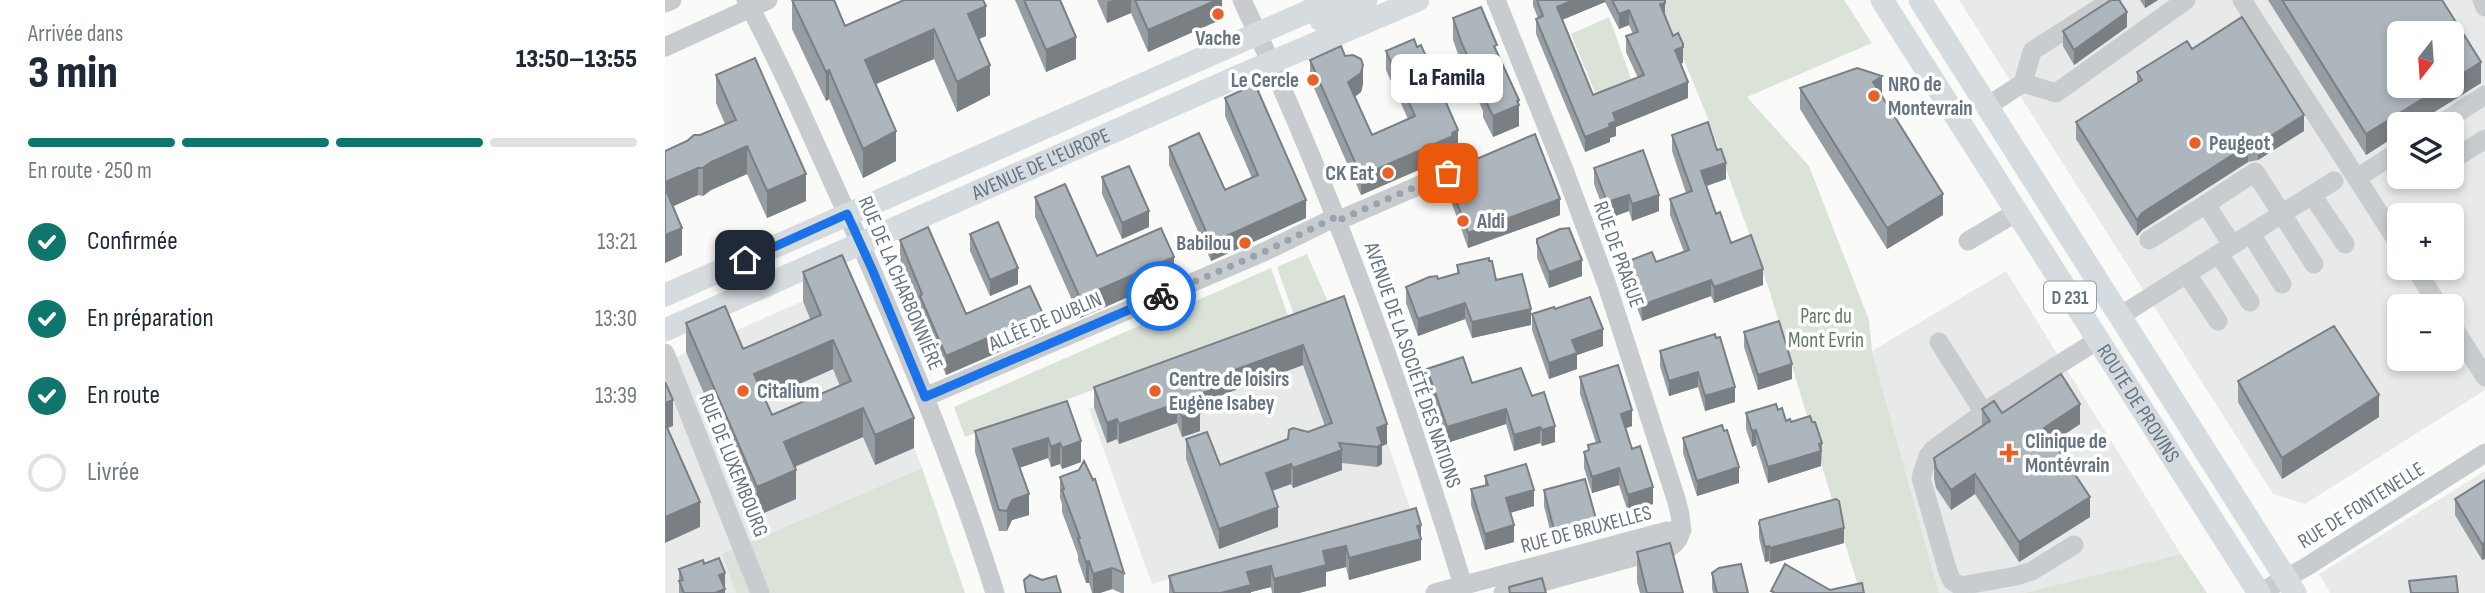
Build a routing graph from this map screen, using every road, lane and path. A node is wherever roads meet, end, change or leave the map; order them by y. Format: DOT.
graph roads {
  1 [pos="672,0"];
  2 [pos="1242,0"];
  3 [pos="1334,0"];
  4 [pos="1366,0"];
  5 [pos="1418,0"];
  6 [pos="1496,0"];
  7 [pos="1882,0"];
  8 [pos="1920,0"];
  9 [pos="2112,0"];
  10 [pos="2186,0"];
  11 [pos="2242,0"];
  12 [pos="2482,0"];
  13 [pos="665,3"];
  14 [pos="755,3"];
  15 [pos="2485,7"];
  16 [pos="665,47"];
  17 [pos="1265,49"];
  18 [pos="2023,83"];
  19 [pos="2485,95"];
  20 [pos="1986,107"];
  21 [pos="2459,112"];
  22 [pos="1549,130"];
  23 [pos="2485,139"];
  24 [pos="1526,140"];
  25 [pos="2464,152"];
  26 [pos="1489,156"];
  27 [pos="2387,159"];
  28 [pos="2357,178"];
  29 [pos="2334,181"];
  30 [pos="2312,195"];
  31 [pos="2206,204"];
  32 [pos="2017,212"];
  33 [pos="2282,214"];
  34 [pos="1337,219"];
  35 [pos="2387,225"];
  36 [pos="854,230"];
  37 [pos="2251,234"];
  38 [pos="2149,240"];
  39 [pos="1968,241"];
  40 [pos="2345,244"];
  41 [pos="2226,249"];
  42 [pos="2314,264"];
  43 [pos="2187,274"];
  44 [pos="2282,284"];
  45 [pos="665,295"];
  46 [pos="2250,302"];
  47 [pos="2120,316"];
  48 [pos="2218,321"];
  49 [pos="665,330"];
  50 [pos="2098,340"];
  51 [pos="1939,342"];
  52 [pos="2464,344"];
  53 [pos="665,354"];
  54 [pos="2485,377"];
  55 [pos="925,397"];
  56 [pos="1984,413"];
  57 [pos="2485,453"];
  58 [pos="1682,530"];
  59 [pos="2074,545"];
  60 [pos="2290,586"];
  61 [pos="1464,589"];
  62 [pos="760,593"];
  63 [pos="995,593"];
  64 [pos="1435,593"];
  65 [pos="1503,593"];
  66 [pos="2259,593"];
  1 -- 13 [label="street"];
  2 -- 17 [label="street, AVENUE DE LA SOCIÉTÉ DES NATIONS"];
  3 -- 17 [label="main road, AVENUE DE L'EUROPE"];
  4 -- 17 [label="main road"];
  5 -- 17 [label="main road, AVENUE DE L'EUROPE"];
  6 -- 22 [label="street, RUE DE PRAGUE"];
  7 -- 32 [label="main road, ROUTE DE PROVINS / D 231"];
  8 -- 20 [label="main road, ROUTE DE PROVINS / D 231"];
  9 -- 18 [label="street"];
  10 -- 18 [label="street"];
  11 -- 28 [label="street"];
  12 -- 15 [label="street"];
  14 -- 16 [label="street"];
  14 -- 36 [label="street, RUE DE LA CHARBONNIÈRE"];
  17 -- 34 [label="street, AVENUE DE LA SOCIÉTÉ DES NATIONS"];
  17 -- 36 [label="main road, AVENUE DE L'EUROPE"];
  17 -- 36 [label="main road, AVENUE DE L'EUROPE"];
  18 -- 20 [label="street"];
  19 -- 21 [label="street"];
  20 -- 47 [label="main road, ROUTE DE PROVINS / D 231"];
  22 -- 24 [label="street"];
  22 -- 58 [label="street, RUE DE PRAGUE"];
  23 -- 25 [label="street"];
  26 -- 34 [label="street, ALLÉE DE DUBLIN"];
  27 -- 28 [label="street"];
  28 -- 35 [label="street"];
  29 -- 30 [label="street"];
  30 -- 33 [label="street"];
  30 -- 40 [label="street"];
  31 -- 33 [label="street"];
  31 -- 38 [label="street"];
  31 -- 41 [label="street"];
  32 -- 39 [label="street"];
  32 -- 50 [label="main road, ROUTE DE PROVINS / D 231"];
  33 -- 37 [label="street"];
  33 -- 42 [label="street"];
  34 -- 55 [label="street, ALLÉE DE DUBLIN"];
  34 -- 61 [label="street, AVENUE DE LA SOCIÉTÉ DES NATIONS"];
  36 -- 45 [label="main road, AVENUE DE L'EUROPE"];
  36 -- 49 [label="main road, AVENUE DE L'EUROPE"];
  36 -- 55 [label="street, RUE DE LA CHARBONNIÈRE"];
  37 -- 41 [label="street"];
  37 -- 44 [label="street"];
  41 -- 43 [label="street"];
  41 -- 46 [label="street"];
  43 -- 47 [label="street"];
  43 -- 48 [label="street"];
  47 -- 60 [label="main road, ROUTE DE PROVINS / D 231"];
  50 -- 56 [label="street"];
  50 -- 66 [label="main road, ROUTE DE PROVINS / D 231"];
  51 -- 56 [label="street"];
  52 -- 54 [label="street"];
  53 -- 62 [label="street, RUE DE LUXEMBOURG"];
  55 -- 63 [label="street, RUE DE LA CHARBONNIÈRE"];
  56 -- 59 [label="street"];
  57 -- 60 [label="street, RUE DE FONTENELLE"];
  58 -- 61 [label="street, RUE DE BRUXELLES"];
  58 -- 65 [label="street, RUE DE BRUXELLES"];
  60 -- 66 [label="street, RUE DE FONTENELLE"];
  61 -- 64 [label="street, RUE DE BRUXELLES"];
}
